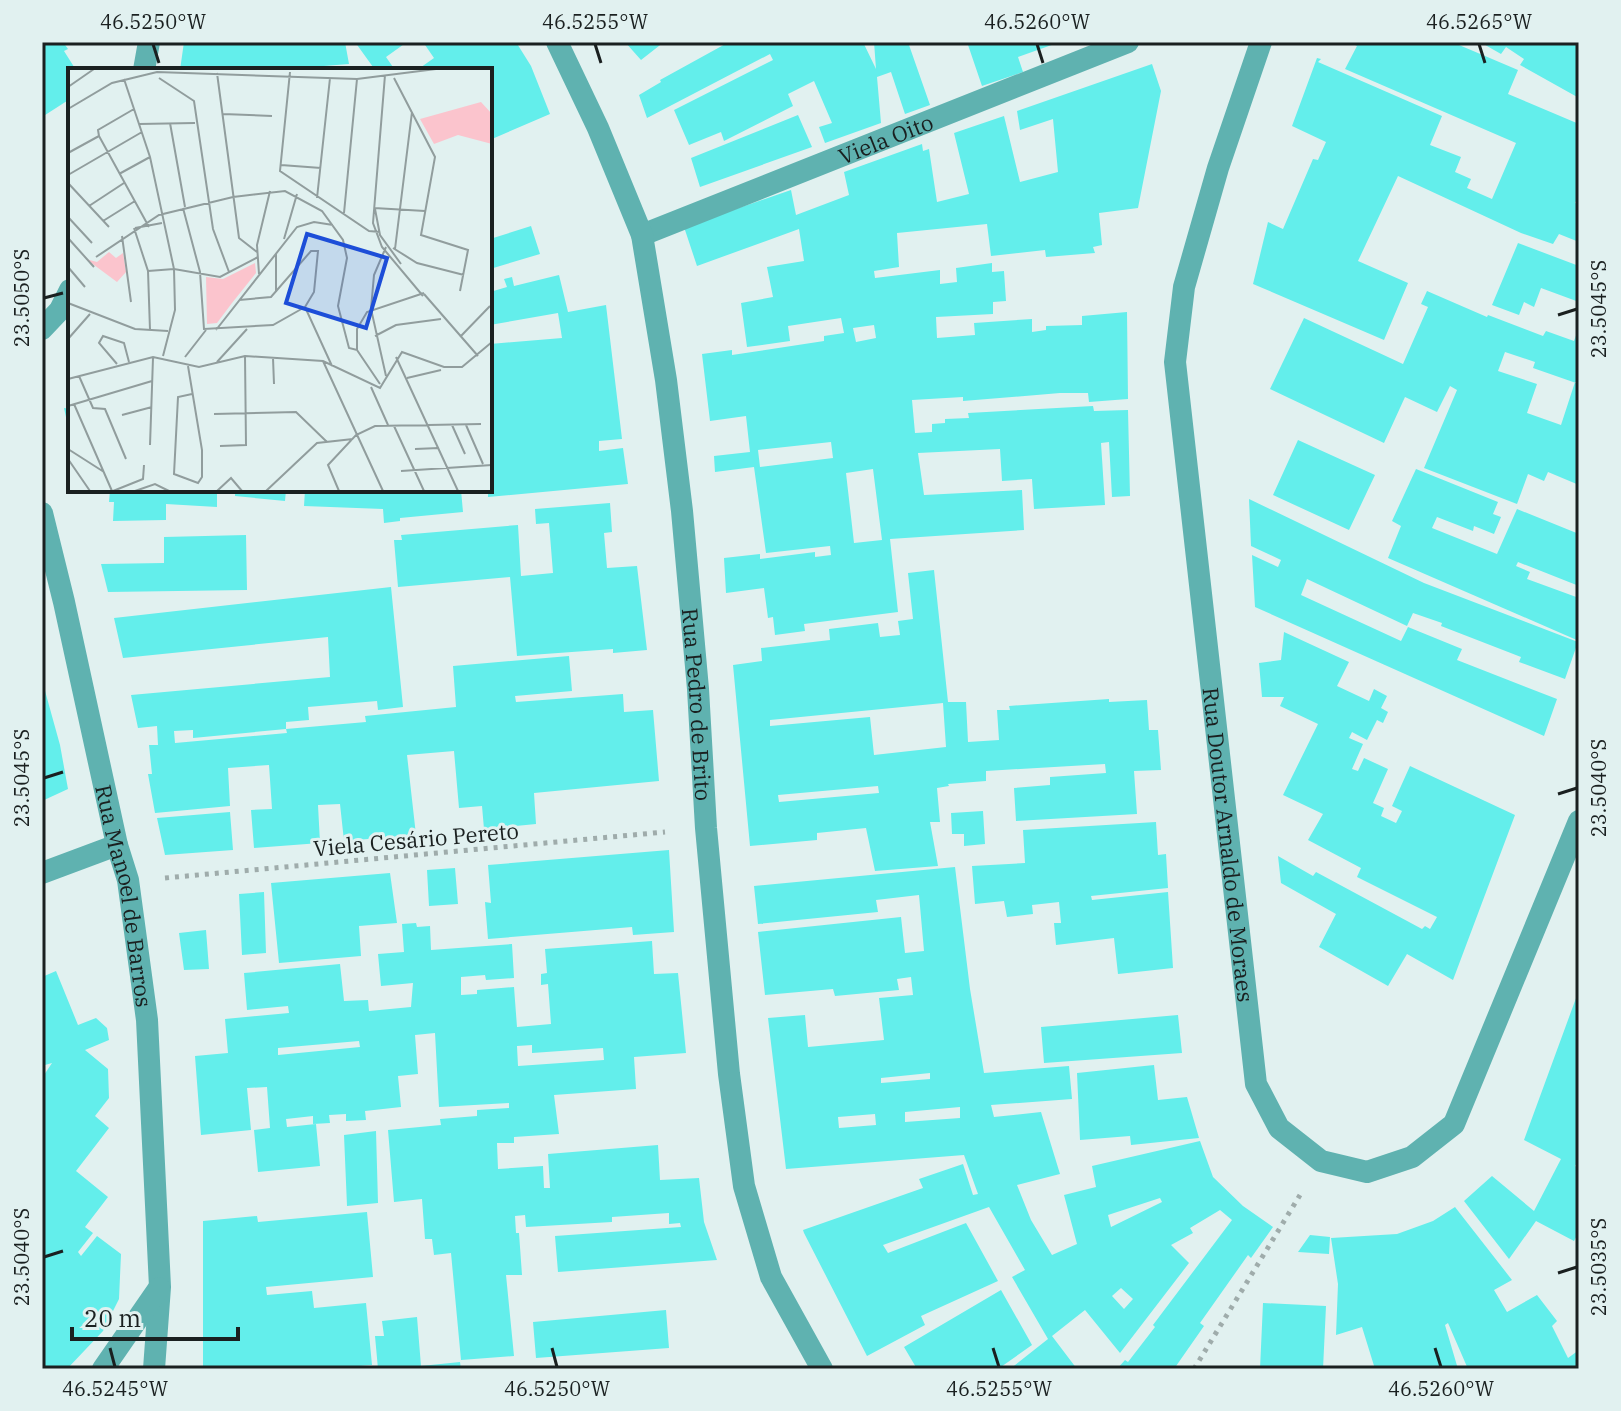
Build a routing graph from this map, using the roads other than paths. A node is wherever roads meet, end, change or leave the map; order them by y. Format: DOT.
graph roads {
  1 [pos="149,42"];
  2 [pos="557,42"];
  3 [pos="1128,42"];
  4 [pos="1262,42"];
  5 [pos="144,68"];
  6 [pos="642,235"];
  7 [pos="68,294"];
  8 [pos="42,329"];
  9 [pos="42,513"];
  10 [pos="1579,821"];
  11 [pos="117,845"];
  12 [pos="42,873"];
  13 [pos="160,1287"];
  14 [pos="103,1369"];
  15 [pos="154,1369"];
  16 [pos="822,1369"];
  1 -- 5 [label="street"];
  2 -- 6 [label="street, Rua Pedro de Brito"];
  3 -- 6 [label="street, Viela Oito"];
  4 -- 10 [label="street, Rua Doutor Arnaldo de Moraes"];
  6 -- 16 [label="street, Rua Pedro de Brito"];
  7 -- 8 [label="street"];
  9 -- 11 [label="street, Rua Manoel de Barros"];
  11 -- 12 [label="street"];
  11 -- 13 [label="street, Rua Manoel de Barros"];
  13 -- 14 [label="street"];
  13 -- 15 [label="street, Rua Manoel de Barros"];
}
